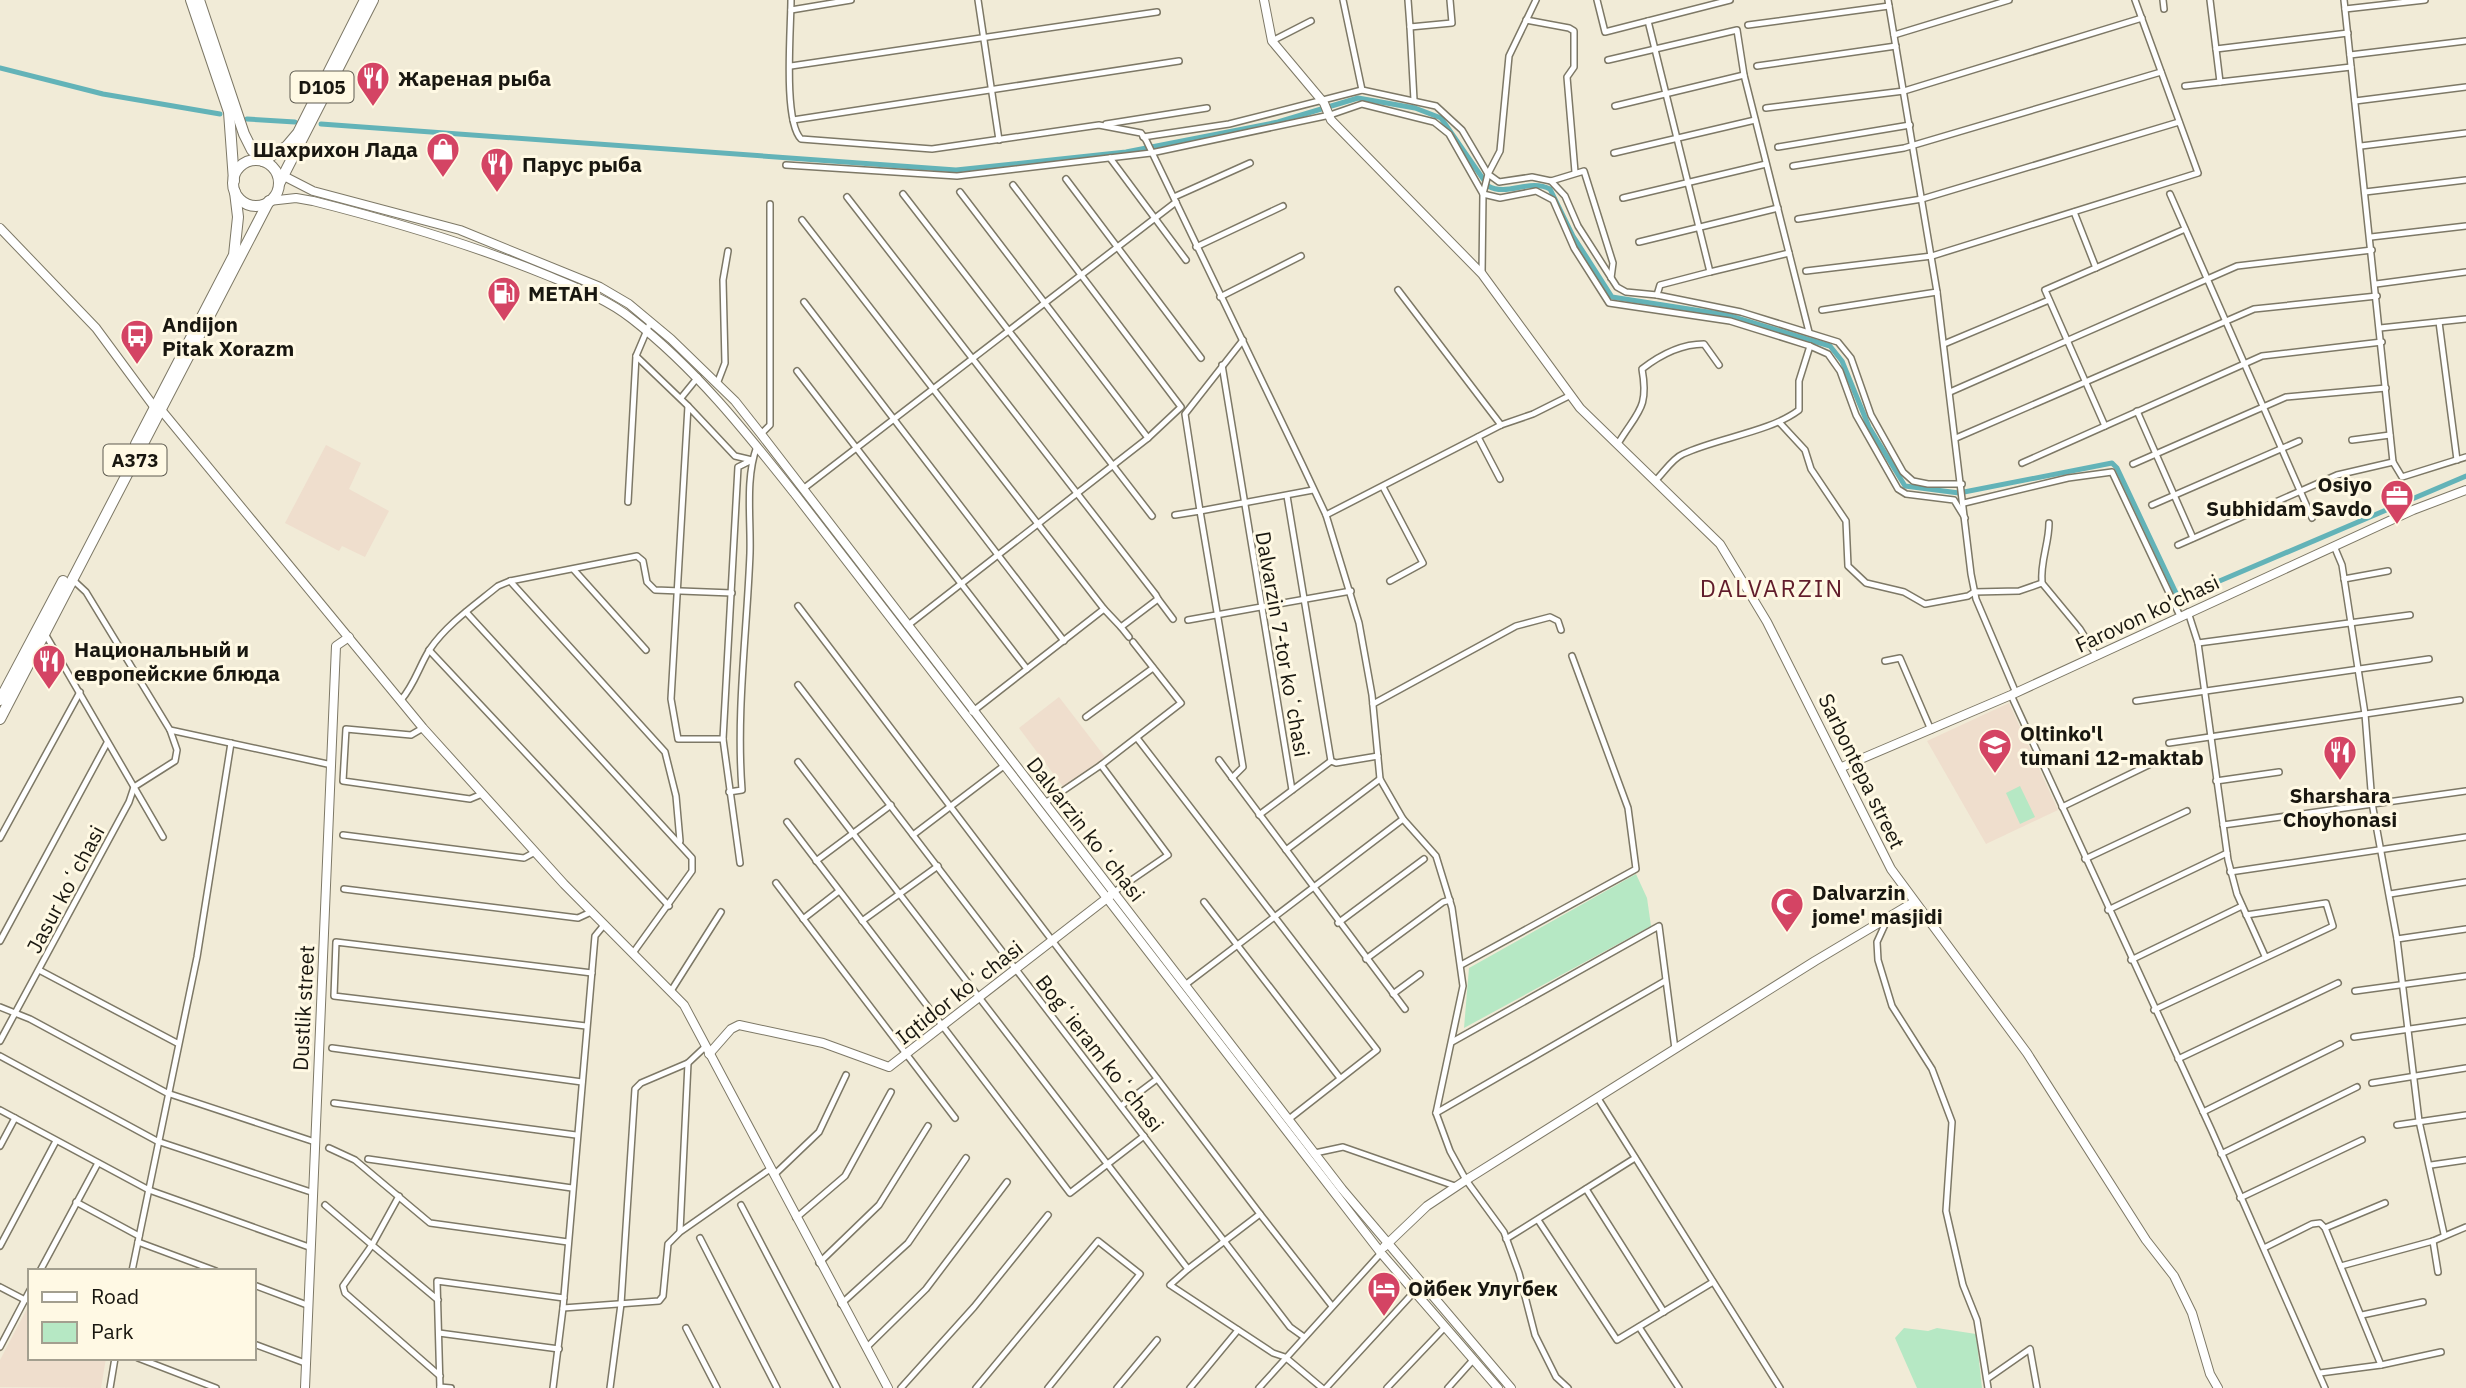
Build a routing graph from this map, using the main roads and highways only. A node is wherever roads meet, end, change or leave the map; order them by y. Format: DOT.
graph roads {
  1 [pos="191,0"];
  2 [pos="199,0"];
  3 [pos="365,0"];
  4 [pos="373,0"];
  5 [pos="247,141"];
  6 [pos="283,149"];
  7 [pos="263,161"];
  8 [pos="280,177"];
  9 [pos="234,181"];
  10 [pos="235,192"];
  11 [pos="269,201"];
  12 [pos="159,409"];
  13 [pos="0,700"];
  14 [pos="0,719"];
  1 -- 9 [label="highway, A373"];
  2 -- 5 [label="highway"];
  3 -- 6 [label="highway, D105"];
  4 -- 8 [label="highway, D105"];
  5 -- 6 [label="highway"];
  5 -- 7 [label="highway"];
  6 -- 7 [label="highway, D105"];
  7 -- 8 [label="highway"];
  7 -- 9 [label="highway"];
  8 -- 11 [label="highway, A373"];
  9 -- 10 [label="highway, A373"];
  10 -- 11 [label="highway"];
  10 -- 12 [label="highway, A373"];
  11 -- 12 [label="highway, A373"];
  12 -- 13 [label="highway, A373"];
  12 -- 14 [label="highway, A373"];
}
